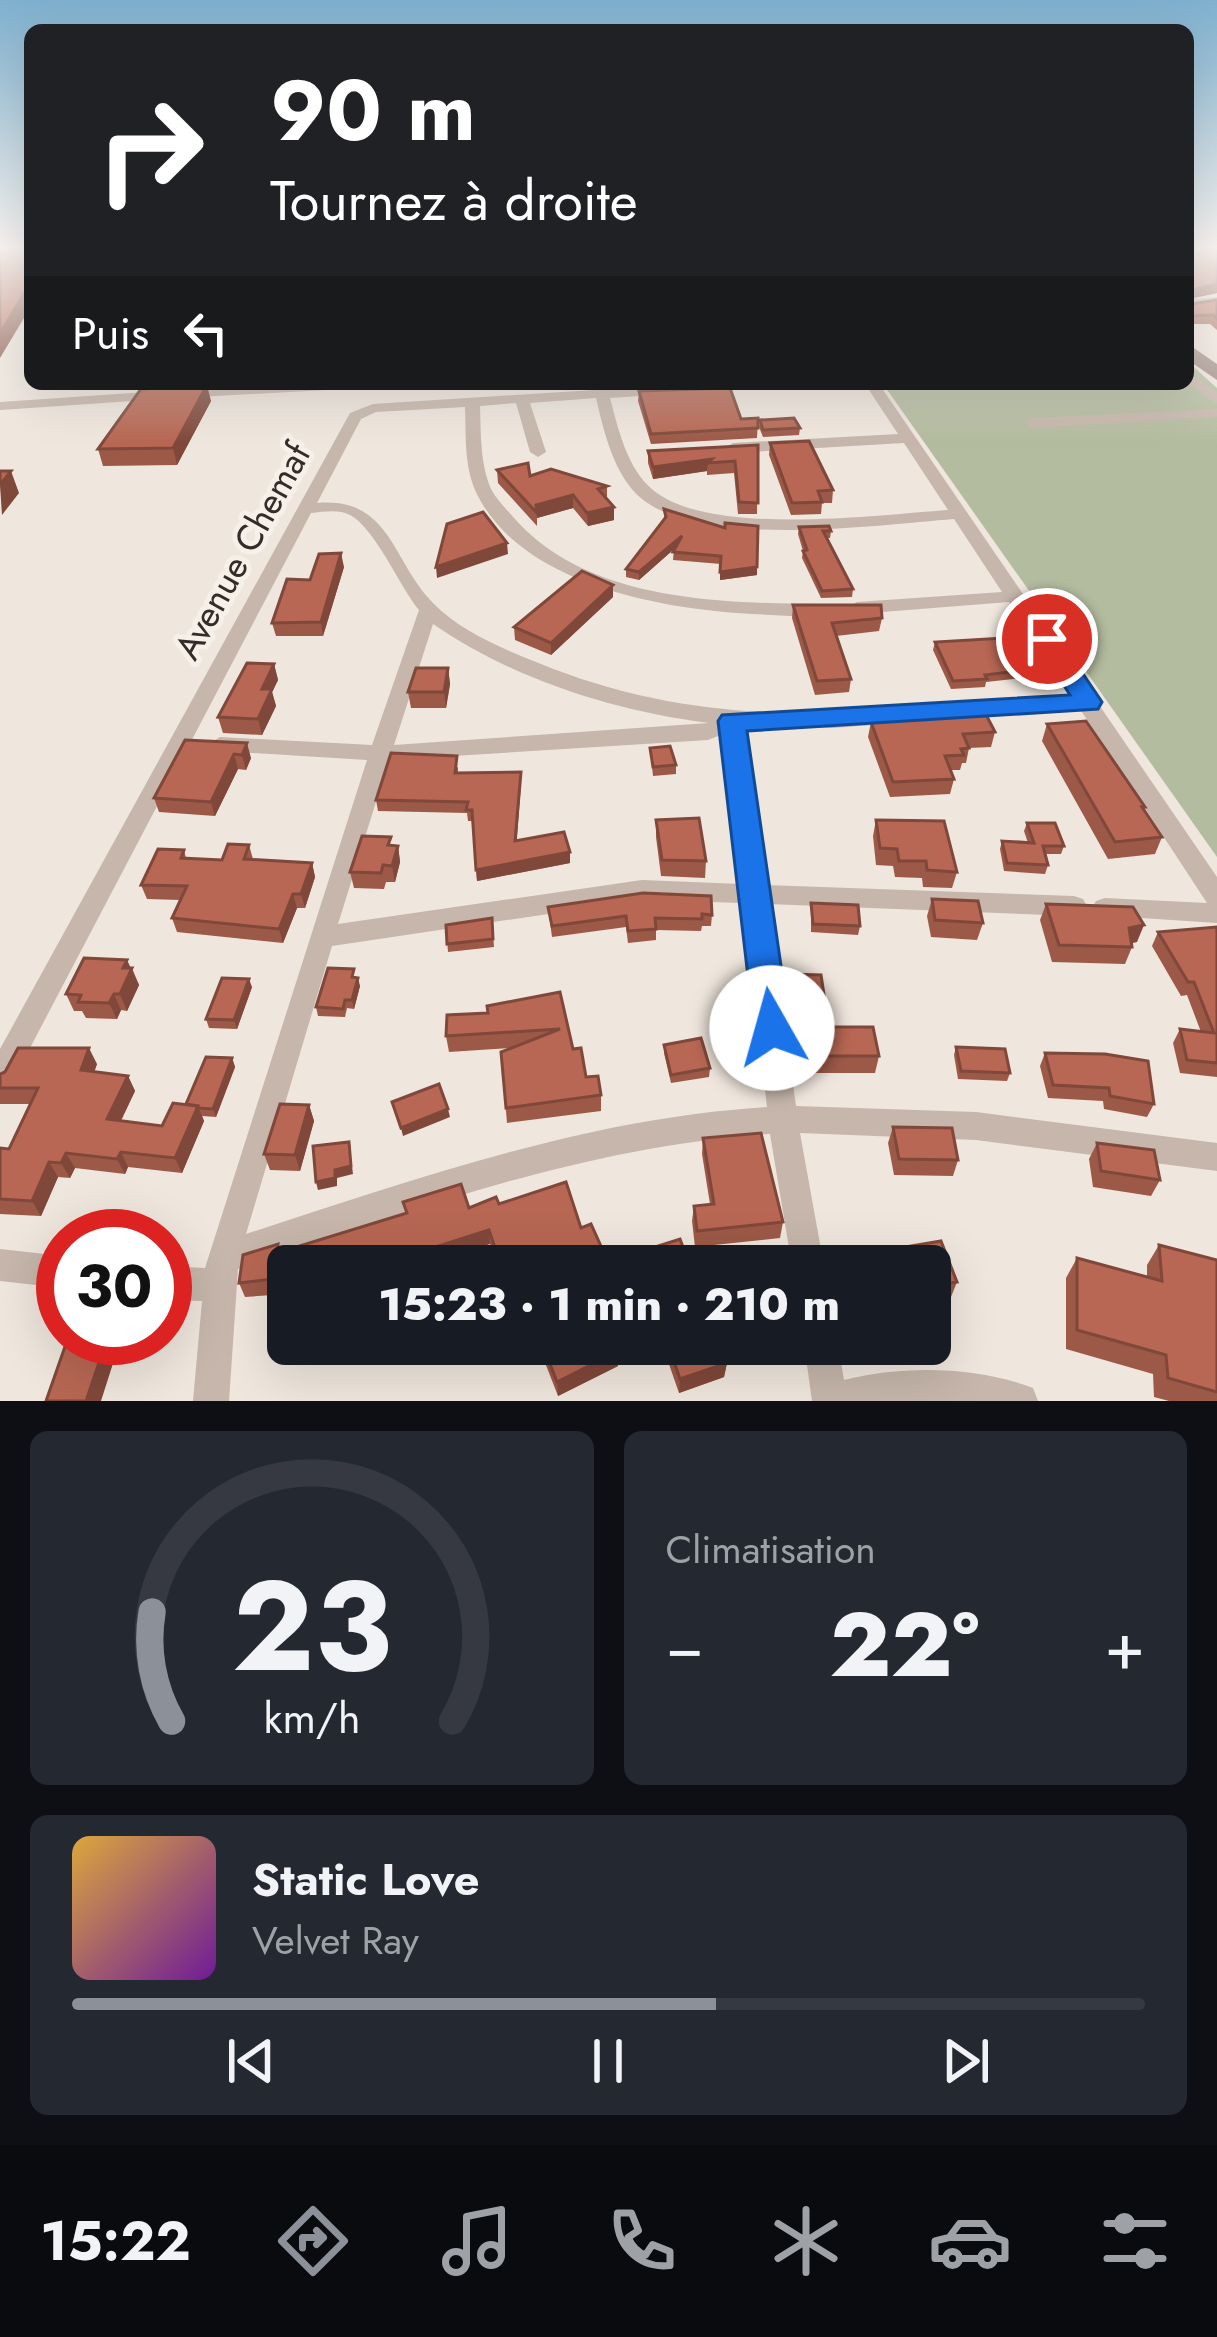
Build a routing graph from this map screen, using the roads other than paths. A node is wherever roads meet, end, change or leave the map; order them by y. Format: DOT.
graph roads {
  1 [pos="1194,365"];
  2 [pos="228,390"];
  3 [pos="672,390"];
  4 [pos="876,390"];
  5 [pos="186,393"];
  6 [pos="163,395"];
  7 [pos="602,395"];
  8 [pos="522,400"];
  9 [pos="1217,400"];
  10 [pos="472,403"];
  11 [pos="0,406"];
  12 [pos="1217,413"];
  13 [pos="1032,423"];
  14 [pos="906,438"];
  15 [pos="716,449"];
  16 [pos="538,452"];
  17 [pos="645,454"];
  18 [pos="621,455"];
  19 [pos="303,509"];
  20 [pos="957,514"];
  21 [pos="1018,596"];
  22 [pos="428,610"];
  23 [pos="1088,702"];
  24 [pos="732,721"];
  25 [pos="176,742"];
  26 [pos="381,753"];
  27 [pos="755,891"];
  28 [pos="1217,897"];
  29 [pos="1217,913"];
  30 [pos="322,937"];
  31 [pos="0,1077"];
  32 [pos="783,1120"];
  33 [pos="1217,1157"];
  34 [pos="804,1245"];
  35 [pos="0,1265"];
  36 [pos="36,1270"];
  37 [pos="220,1271"];
  38 [pos="192,1277"];
  39 [pos="825,1365"];
  40 [pos="211,1401"];
  41 [pos="831,1401"];
  42 [pos="1020,1401"];
  1 -- 9 [label="street"];
  2 -- 5 [label="lane"];
  3 -- 7 [label="street, Avenue Chemaf"];
  4 -- 14 [label="street"];
  6 -- 11 [label="lane"];
  7 -- 8 [label="street, Avenue Chemaf"];
  7 -- 18 [label="street"];
  8 -- 10 [label="street, Avenue Chemaf"];
  8 -- 16 [label="street"];
  10 -- 19 [label="street, Avenue Chemaf"];
  10 -- 21 [label="street"];
  12 -- 13 [label="street"];
  14 -- 15 [label="street"];
  14 -- 20 [label="street"];
  17 -- 18 [label="street"];
  18 -- 20 [label="street"];
  19 -- 22 [label="street"];
  19 -- 25 [label="street, Avenue Chemaf"];
  20 -- 21 [label="street"];
  21 -- 23 [label="street"];
  22 -- 24 [label="street"];
  22 -- 26 [label="street"];
  23 -- 24 [label="street"];
  23 -- 28 [label="street"];
  24 -- 26 [label="street"];
  24 -- 27 [label="street"];
  25 -- 26 [label="street"];
  25 -- 31 [label="street, Avenue Chemaf"];
  26 -- 30 [label="street"];
  27 -- 29 [label="street"];
  27 -- 30 [label="street"];
  27 -- 32 [label="street"];
  30 -- 37 [label="street"];
  32 -- 33 [label="street"];
  32 -- 34 [label="street"];
  32 -- 37 [label="street"];
  35 -- 36 [label="street"];
  37 -- 38 [label="street"];
  37 -- 40 [label="street"];
  39 -- 41 [label="street"];
  41 -- 42 [label="street"];
}
